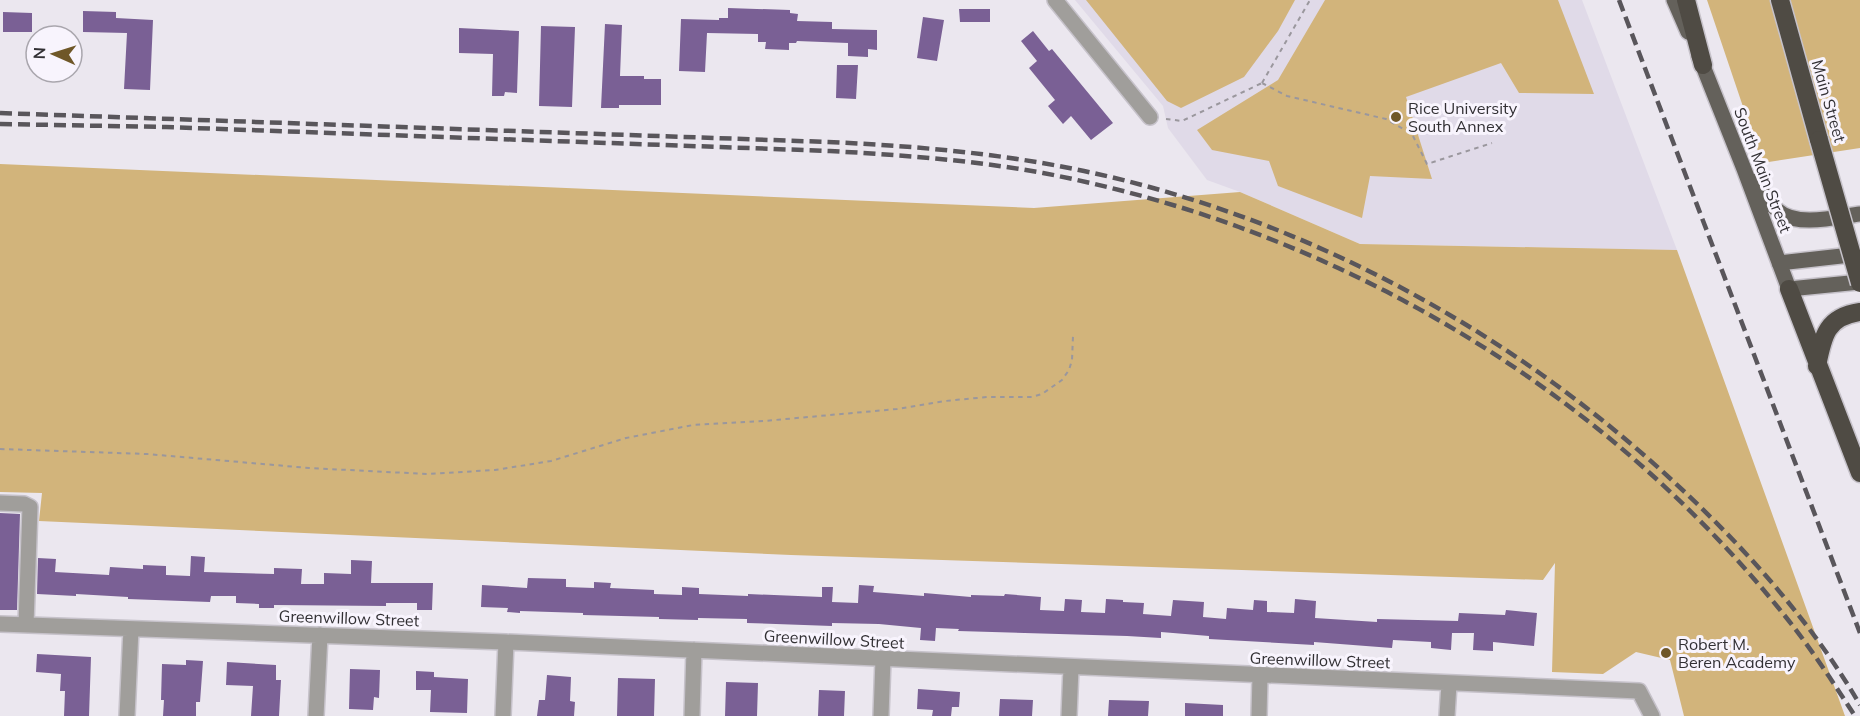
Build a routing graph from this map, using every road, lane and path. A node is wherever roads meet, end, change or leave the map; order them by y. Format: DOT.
graph roads {
  1 [pos="1054,0"];
  2 [pos="1310,0"];
  3 [pos="1674,0"];
  4 [pos="1686,0"];
  5 [pos="1780,0"];
  6 [pos="1702,65"];
  7 [pos="1262,83"];
  8 [pos="1150,117"];
  9 [pos="1492,143"];
  10 [pos="1744,169"];
  11 [pos="1860,214"];
  12 [pos="1860,254"];
  13 [pos="1779,263"];
  14 [pos="1860,282"];
  15 [pos="1788,289"];
  16 [pos="1860,312"];
  17 [pos="1073,336"];
  18 [pos="1817,366"];
  19 [pos="0,449"];
  20 [pos="1860,473"];
  21 [pos="0,503"];
  22 [pos="0,624"];
  23 [pos="27,625"];
  24 [pos="131,629"];
  25 [pos="320,635"];
  26 [pos="506,642"];
  27 [pos="694,650"];
  28 [pos="884,659"];
  29 [pos="1071,668"];
  30 [pos="1260,676"];
  31 [pos="1449,684"];
  32 [pos="128,716"];
  33 [pos="316,716"];
  34 [pos="503,716"];
  35 [pos="692,716"];
  36 [pos="881,716"];
  37 [pos="1069,716"];
  38 [pos="1259,716"];
  39 [pos="1448,716"];
  40 [pos="1652,716"];
  1 -- 8 [label="street"];
  2 -- 7 [label="path"];
  3 -- 6 [label="main road, South Main Street"];
  4 -- 6 [label="highway"];
  5 -- 14 [label="highway, Main Street, bridge"];
  6 -- 10 [label="main road, South Main Street"];
  7 -- 8 [label="path"];
  7 -- 9 [label="path"];
  10 -- 11 [label="main road"];
  10 -- 13 [label="main road, South Main Street"];
  12 -- 13 [label="main road"];
  13 -- 15 [label="main road, South Main Street"];
  14 -- 15 [label="main road"];
  15 -- 18 [label="highway"];
  16 -- 18 [label="highway"];
  17 -- 19 [label="path"];
  18 -- 20 [label="highway"];
  21 -- 23 [label="street"];
  22 -- 23 [label="street, Greenwillow Street"];
  23 -- 24 [label="street, Greenwillow Street"];
  24 -- 25 [label="street, Greenwillow Street"];
  24 -- 32 [label="street"];
  25 -- 26 [label="street, Greenwillow Street"];
  25 -- 33 [label="street"];
  26 -- 27 [label="street, Greenwillow Street"];
  26 -- 34 [label="street"];
  27 -- 28 [label="street, Greenwillow Street"];
  27 -- 35 [label="street"];
  28 -- 29 [label="street, Greenwillow Street"];
  28 -- 36 [label="street"];
  29 -- 30 [label="street, Greenwillow Street"];
  29 -- 37 [label="street"];
  30 -- 31 [label="street, Greenwillow Street"];
  30 -- 38 [label="street"];
  31 -- 39 [label="street"];
  31 -- 40 [label="street, Greenwillow Street"];
}
